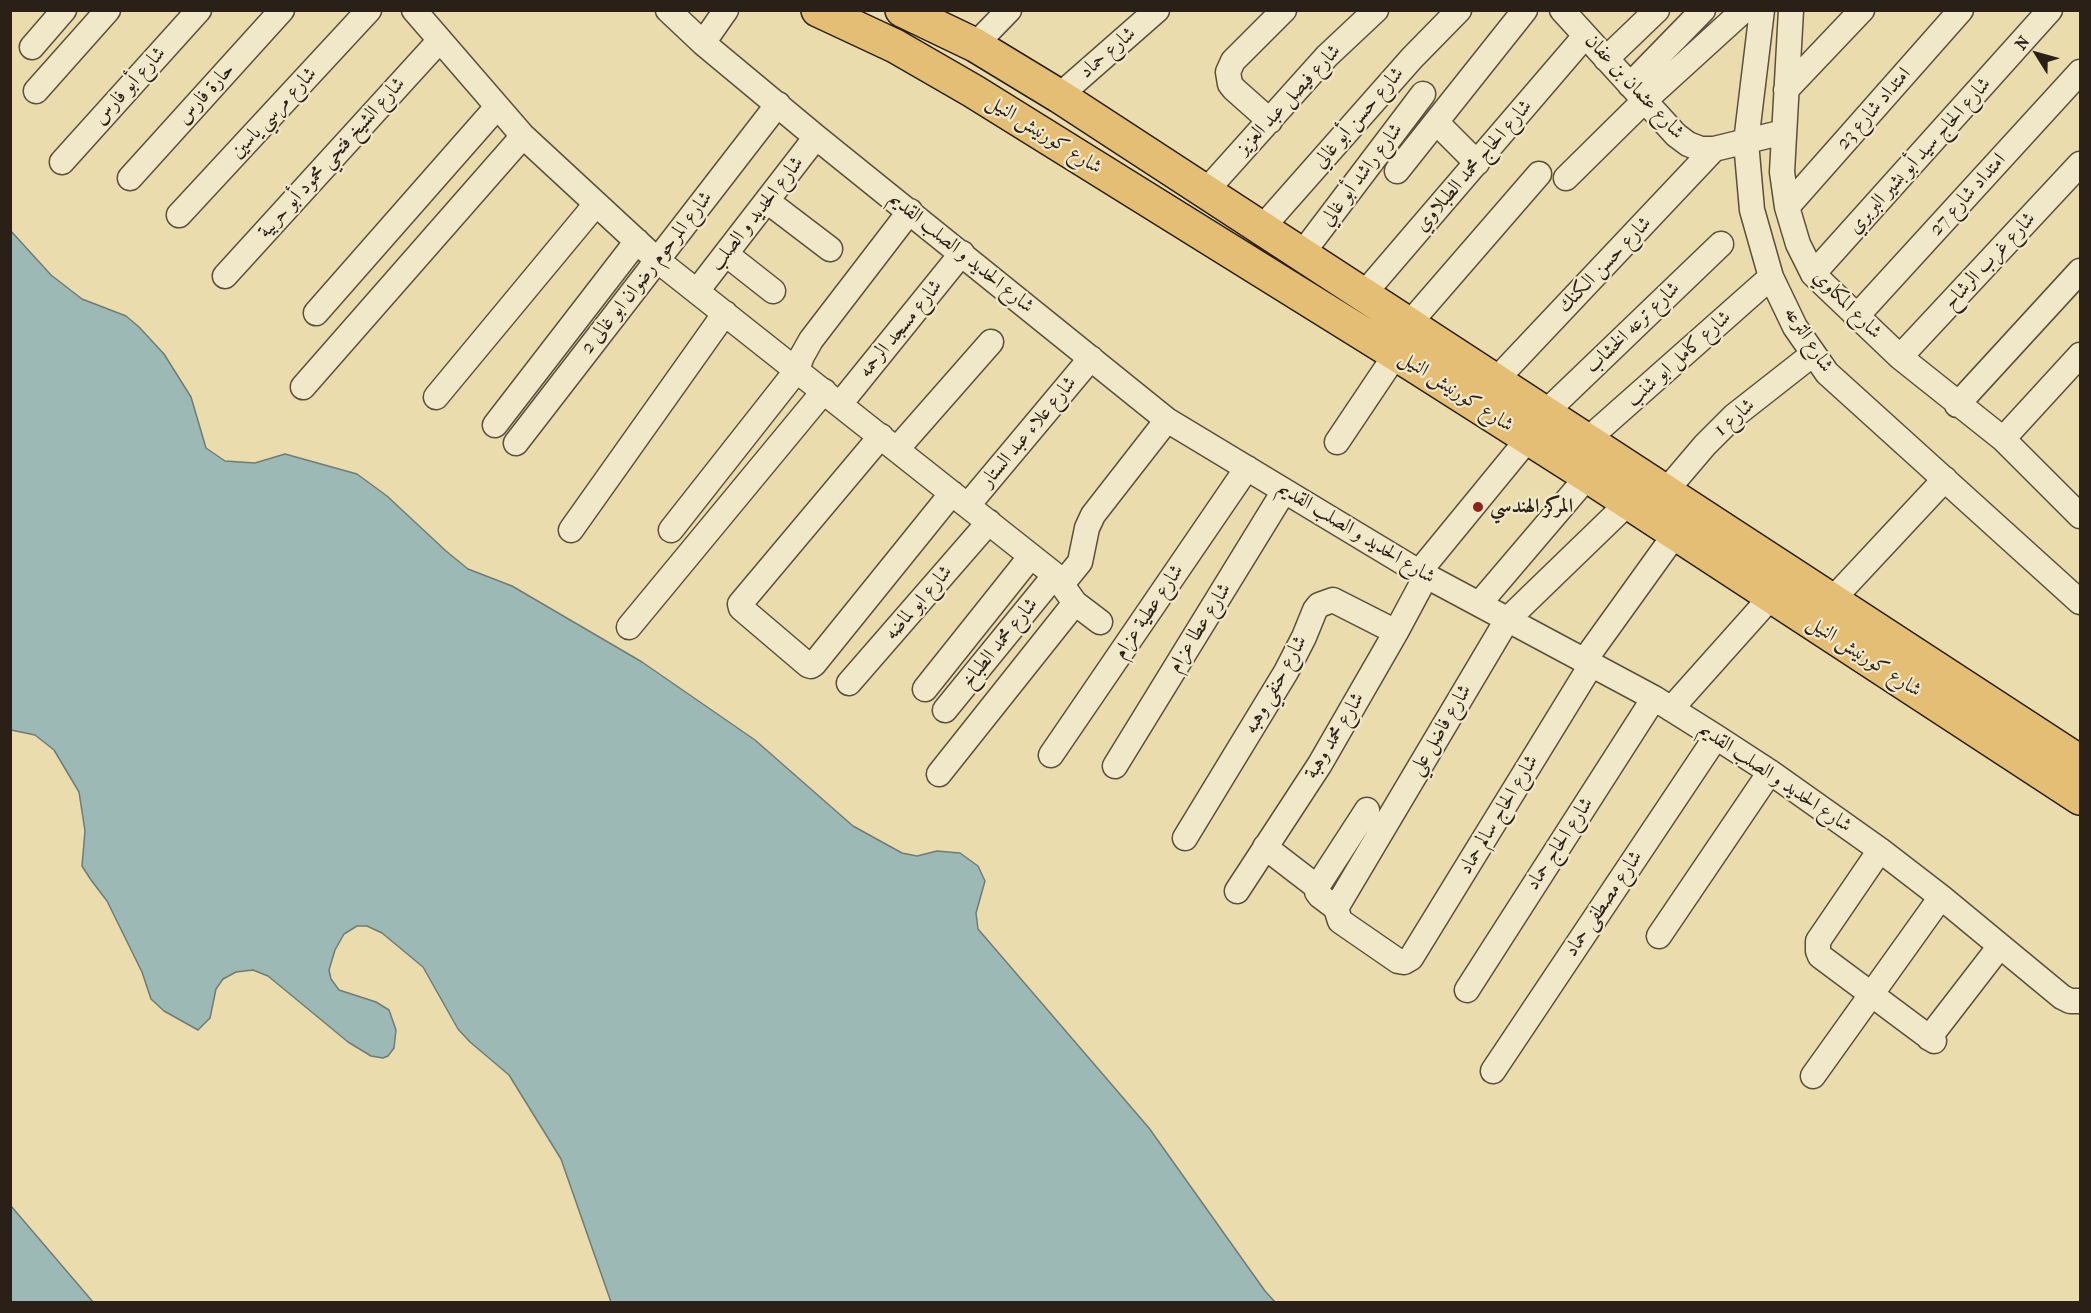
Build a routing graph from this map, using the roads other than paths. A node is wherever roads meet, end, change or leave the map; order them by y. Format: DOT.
graph roads {
  1 [pos="64,10"];
  2 [pos="108,10"];
  3 [pos="199,10"];
  4 [pos="282,10"];
  5 [pos="369,10"];
  6 [pos="414,10"];
  7 [pos="668,10"];
  8 [pos="726,10"];
  9 [pos="818,10"];
  10 [pos="902,10"];
  11 [pos="1009,10"];
  12 [pos="1157,10"];
  13 [pos="1284,10"];
  14 [pos="1376,10"];
  15 [pos="1459,10"];
  16 [pos="1525,10"];
  17 [pos="1657,10"];
  18 [pos="1703,10"];
  19 [pos="1744,10"];
  20 [pos="1762,10"];
  21 [pos="1791,10"];
  22 [pos="1862,10"];
  23 [pos="1961,10"];
  24 [pos="2050,10"];
  25 [pos="1566,12"];
  26 [pos="1586,36"];
  27 [pos="440,40"];
  28 [pos="703,43"];
  29 [pos="975,45"];
  30 [pos="32,47"];
  31 [pos="1606,59"];
  32 [pos="2080,72"];
  33 [pos="1786,90"];
  34 [pos="36,91"];
  35 [pos="1637,93"];
  36 [pos="1424,94"];
  37 [pos="1059,96"];
  38 [pos="778,104"];
  39 [pos="497,107"];
  40 [pos="1270,121"];
  41 [pos="1436,122"];
  42 [pos="1784,132"];
  43 [pos="523,136"];
  44 [pos="816,137"];
  45 [pos="1746,142"];
  46 [pos="1714,149"];
  47 [pos="62,162"];
  48 [pos="1477,163"];
  49 [pos="2080,164"];
  50 [pos="1396,171"];
  51 [pos="1539,174"];
  52 [pos="130,178"];
  53 [pos="1566,178"];
  54 [pos="1205,192"];
  55 [pos="767,201"];
  56 [pos="596,204"];
  57 [pos="1787,207"];
  58 [pos="910,211"];
  59 [pos="179,215"];
  60 [pos="1261,229"];
  61 [pos="637,241"];
  62 [pos="1721,244"];
  63 [pos="830,249"];
  64 [pos="962,253"];
  65 [pos="726,254"];
  66 [pos="1301,255"];
  67 [pos="657,260"];
  68 [pos="2080,271"];
  69 [pos="1813,274"];
  70 [pos="225,276"];
  71 [pos="1771,277"];
  72 [pos="697,291"];
  73 [pos="773,291"];
  74 [pos="1363,295"];
  75 [pos="725,313"];
  76 [pos="316,314"];
  77 [pos="1856,317"];
  78 [pos="992,342"];
  79 [pos="1413,346"];
  80 [pos="1813,354"];
  81 [pos="2080,355"];
  82 [pos="1900,357"];
  83 [pos="1091,358"];
  84 [pos="797,370"];
  85 [pos="1495,381"];
  86 [pos="303,387"];
  87 [pos="436,397"];
  88 [pos="832,398"];
  89 [pos="1957,405"];
  90 [pos="1167,420"];
  91 [pos="495,425"];
  92 [pos="1537,426"];
  93 [pos="2003,439"];
  94 [pos="1587,440"];
  95 [pos="1337,442"];
  96 [pos="516,443"];
  97 [pos="889,443"];
  98 [pos="1247,468"];
  99 [pos="1588,476"];
  100 [pos="1945,479"];
  101 [pos="1284,491"];
  102 [pos="1665,492"];
  103 [pos="960,499"];
  104 [pos="1629,502"];
  105 [pos="2080,516"];
  106 [pos="989,522"];
  107 [pos="571,530"];
  108 [pos="672,530"];
  109 [pos="1676,533"];
  110 [pos="1031,556"];
  111 [pos="1422,574"];
  112 [pos="1064,587"];
  113 [pos="1771,597"];
  114 [pos="1832,600"];
  115 [pos="2080,602"];
  116 [pos="1479,604"];
  117 [pos="1507,620"];
  118 [pos="1101,622"];
  119 [pos="628,627"];
  120 [pos="1396,632"];
  121 [pos="1587,663"];
  122 [pos="849,683"];
  123 [pos="925,688"];
  124 [pos="1663,703"];
  125 [pos="945,710"];
  126 [pos="1716,737"];
  127 [pos="1052,755"];
  128 [pos="2080,762"];
  129 [pos="1115,766"];
  130 [pos="1770,772"];
  131 [pos="939,774"];
  132 [pos="2080,798"];
  133 [pos="1367,810"];
  134 [pos="1185,838"];
  135 [pos="1265,847"];
  136 [pos="1880,850"];
  137 [pos="1317,887"];
  138 [pos="1237,891"];
  139 [pos="1941,897"];
  140 [pos="1336,908"];
  141 [pos="1659,936"];
  142 [pos="2000,946"];
  143 [pos="1467,990"];
  144 [pos="1871,994"];
  145 [pos="2080,1001"];
  146 [pos="1493,1071"];
  147 [pos="1813,1076"];
  1 -- 30 [label="street"];
  2 -- 34 [label="street"];
  3 -- 47 [label="street, شارع أبو فارس"];
  4 -- 52 [label="street, حارة فارس"];
  5 -- 59 [label="street, شارع مرسي ياسين"];
  6 -- 27 [label="street"];
  7 -- 28 [label="street, شارع الحديد و الصلب القديم"];
  8 -- 28 [label="street"];
  9 -- 79 [label="highway, شارع كورنيش النيل"];
  10 -- 29 [label="highway, شارع كورنيش النيل"];
  11 -- 29 [label="street"];
  12 -- 37 [label="street, شارع حماد"];
  13 -- 40 [label="street"];
  14 -- 40 [label="street, شارع فيصل عبد العزيز"];
  15 -- 60 [label="street, شارع حسن أبو غالي"];
  16 -- 41 [label="street"];
  17 -- 31 [label="street"];
  18 -- 35 [label="street"];
  19 -- 35 [label="street"];
  20 -- 45 [label="street, شارع الترعه"];
  21 -- 33 [label="street, شارع المكاوي"];
  22 -- 33 [label="street"];
  23 -- 57 [label="street, امتداد شارع 23"];
  24 -- 69 [label="street, شارع الحاج سيد أبو بشير البربري"];
  25 -- 26 [label="street, شارع عثمان بن عفان"];
  26 -- 31 [label="street, شارع عثمان بن عفان"];
  26 -- 48 [label="street, شارع الحاج محمد الطبلاوي"];
  27 -- 39 [label="street"];
  27 -- 70 [label="street, شارع الشيخ فتحي محمود أبو حربية"];
  28 -- 38 [label="street, شارع الحديد و الصلب القديم"];
  29 -- 37 [label="highway, شارع كورنيش النيل"];
  31 -- 35 [label="street, شارع عثمان بن عفان"];
  32 -- 77 [label="street, امتداد شارع 27"];
  33 -- 42 [label="street, شارع المكاوي"];
  35 -- 46 [label="street, شارع عثمان بن عفان"];
  35 -- 53 [label="street"];
  36 -- 66 [label="street, شارع راشد أبو غالي"];
  37 -- 54 [label="highway, شارع كورنيش النيل"];
  38 -- 44 [label="street, شارع الحديد و الصلب القديم"];
  38 -- 67 [label="street, شارع المرحوم رضوان ابو غالى 2"];
  39 -- 43 [label="street"];
  39 -- 76 [label="street"];
  40 -- 54 [label="street, شارع فيصل عبد العزيز"];
  41 -- 48 [label="street"];
  41 -- 50 [label="street"];
  42 -- 45 [label="street, شارع عثمان بن عفان"];
  42 -- 57 [label="street, شارع المكاوي"];
  43 -- 56 [label="street"];
  43 -- 86 [label="street"];
  44 -- 55 [label="street, شارع الحديد و الصلب"];
  44 -- 58 [label="street, شارع الحديد و الصلب القديم"];
  45 -- 46 [label="street, شارع عثمان بن عفان"];
  45 -- 71 [label="street, شارع الترعه"];
  46 -- 85 [label="street, شارع حسن الكنك"];
  48 -- 74 [label="street, شارع الحاج محمد الطبلاوي"];
  49 -- 82 [label="street, شارع غرب الرشاح"];
  51 -- 79 [label="street"];
  54 -- 60 [label="highway, شارع كورنيش النيل"];
  55 -- 63 [label="street"];
  55 -- 65 [label="street, شارع الحديد و الصلب"];
  56 -- 61 [label="street"];
  56 -- 87 [label="street"];
  57 -- 69 [label="street, شارع المكاوي"];
  58 -- 64 [label="street, شارع الحديد و الصلب القديم"];
  58 -- 84 [label="street"];
  60 -- 66 [label="highway, شارع كورنيش النيل"];
  61 -- 67 [label="street"];
  61 -- 91 [label="street"];
  62 -- 92 [label="street, شارع ترعه الخشاب"];
  64 -- 83 [label="street, شارع الحديد و الصلب القديم"];
  64 -- 88 [label="street, شارع مسجد الرحمه"];
  65 -- 72 [label="street, شارع الحديد و الصلب"];
  65 -- 73 [label="street"];
  66 -- 74 [label="highway, شارع كورنيش النيل"];
  67 -- 72 [label="street"];
  67 -- 96 [label="street, شارع المرحوم رضوان ابو غالى 2"];
  68 -- 89 [label="street"];
  69 -- 77 [label="street, شارع المكاوي"];
  71 -- 80 [label="street, شارع الترعه"];
  71 -- 94 [label="street, شارع كامل ابو شنب"];
  72 -- 75 [label="street"];
  74 -- 79 [label="highway, شارع كورنيش النيل"];
  75 -- 84 [label="street"];
  75 -- 107 [label="street"];
  77 -- 82 [label="street, شارع المكاوي"];
  78 -- 97 [label="street"];
  79 -- 85 [label="highway, شارع كورنيش النيل"];
  79 -- 92 [label="highway, شارع كورنيش النيل"];
  79 -- 95 [label="street"];
  80 -- 100 [label="street, شارع الترعه"];
  80 -- 102 [label="street, شارع 1"];
  81 -- 93 [label="street"];
  82 -- 89 [label="street, شارع المكاوي"];
  83 -- 90 [label="street, شارع الحديد و الصلب القديم"];
  83 -- 103 [label="street, شارع علاء عبد الستار"];
  84 -- 88 [label="street"];
  84 -- 108 [label="street"];
  85 -- 92 [label="highway, شارع كورنيش النيل"];
  88 -- 97 [label="street"];
  88 -- 119 [label="street, شارع مسجد الرحمه"];
  89 -- 93 [label="street, شارع المكاوي"];
  90 -- 98 [label="street, شارع الحديد و الصلب القديم"];
  90 -- 112 [label="street"];
  92 -- 94 [label="highway, شارع كورنيش النيل"];
  92 -- 99 [label="highway, شارع كورنيش النيل"];
  92 -- 111 [label="street, شارع ترعه الخشاب"];
  93 -- 105 [label="street, شارع المكاوي"];
  94 -- 102 [label="highway, شارع كورنيش النيل"];
  97 -- 103 [label="street"];
  97 -- 103 [label="street, شارع علاء عبد الستار"];
  98 -- 101 [label="street, شارع الحديد و الصلب القديم"];
  98 -- 127 [label="street, شارع عطية عزام"];
  99 -- 104 [label="highway, شارع كورنيش النيل"];
  99 -- 116 [label="street"];
  100 -- 114 [label="street"];
  100 -- 115 [label="street, شارع الترعه"];
  101 -- 111 [label="street, شارع الحديد و الصلب القديم"];
  101 -- 129 [label="street, شارع عطا عزام"];
  102 -- 114 [label="highway, شارع كورنيش النيل"];
  103 -- 106 [label="street"];
  104 -- 109 [label="highway, شارع كورنيش النيل"];
  104 -- 117 [label="street, شارع فاضل علي"];
  106 -- 110 [label="street"];
  106 -- 122 [label="street, شارع ابو لماضه"];
  109 -- 113 [label="highway, شارع كورنيش النيل"];
  109 -- 121 [label="street, شارع الحاج سالم حماد"];
  110 -- 112 [label="street"];
  110 -- 123 [label="street"];
  111 -- 116 [label="street, شارع الحديد و الصلب القديم"];
  111 -- 120 [label="street, شارع محمد وهبة"];
  112 -- 118 [label="street"];
  112 -- 125 [label="street, شارع محمد الطباخ"];
  112 -- 131 [label="street"];
  113 -- 124 [label="street, شارع الحاج حماد"];
  113 -- 132 [label="highway, شارع كورنيش النيل"];
  114 -- 128 [label="highway, شارع كورنيش النيل"];
  116 -- 117 [label="street, شارع الحديد و الصلب القديم"];
  117 -- 121 [label="street, شارع الحديد و الصلب القديم"];
  117 -- 140 [label="street, شارع فاضل علي"];
  120 -- 134 [label="street, شارع حنفي وهبه"];
  120 -- 135 [label="street, شارع محمد وهبة"];
  121 -- 124 [label="street, شارع الحديد و الصلب القديم"];
  121 -- 140 [label="street, شارع الحاج سالم حماد"];
  124 -- 126 [label="street, شارع الحديد و الصلب القديم"];
  124 -- 143 [label="street, شارع الحاج حماد"];
  126 -- 130 [label="street, شارع الحديد و الصلب القديم"];
  126 -- 146 [label="street, شارع مصطفى حماد"];
  130 -- 136 [label="street, شارع الحديد و الصلب القديم"];
  130 -- 141 [label="street"];
  133 -- 137 [label="street"];
  135 -- 137 [label="street"];
  135 -- 138 [label="street, شارع محمد وهبة"];
  136 -- 139 [label="street, شارع الحديد و الصلب القديم"];
  136 -- 144 [label="street"];
  137 -- 140 [label="street"];
  139 -- 142 [label="street, شارع الحديد و الصلب القديم"];
  139 -- 144 [label="street"];
  142 -- 144 [label="street"];
  142 -- 145 [label="street, شارع الحديد و الصلب القديم"];
  144 -- 147 [label="street"];
}
